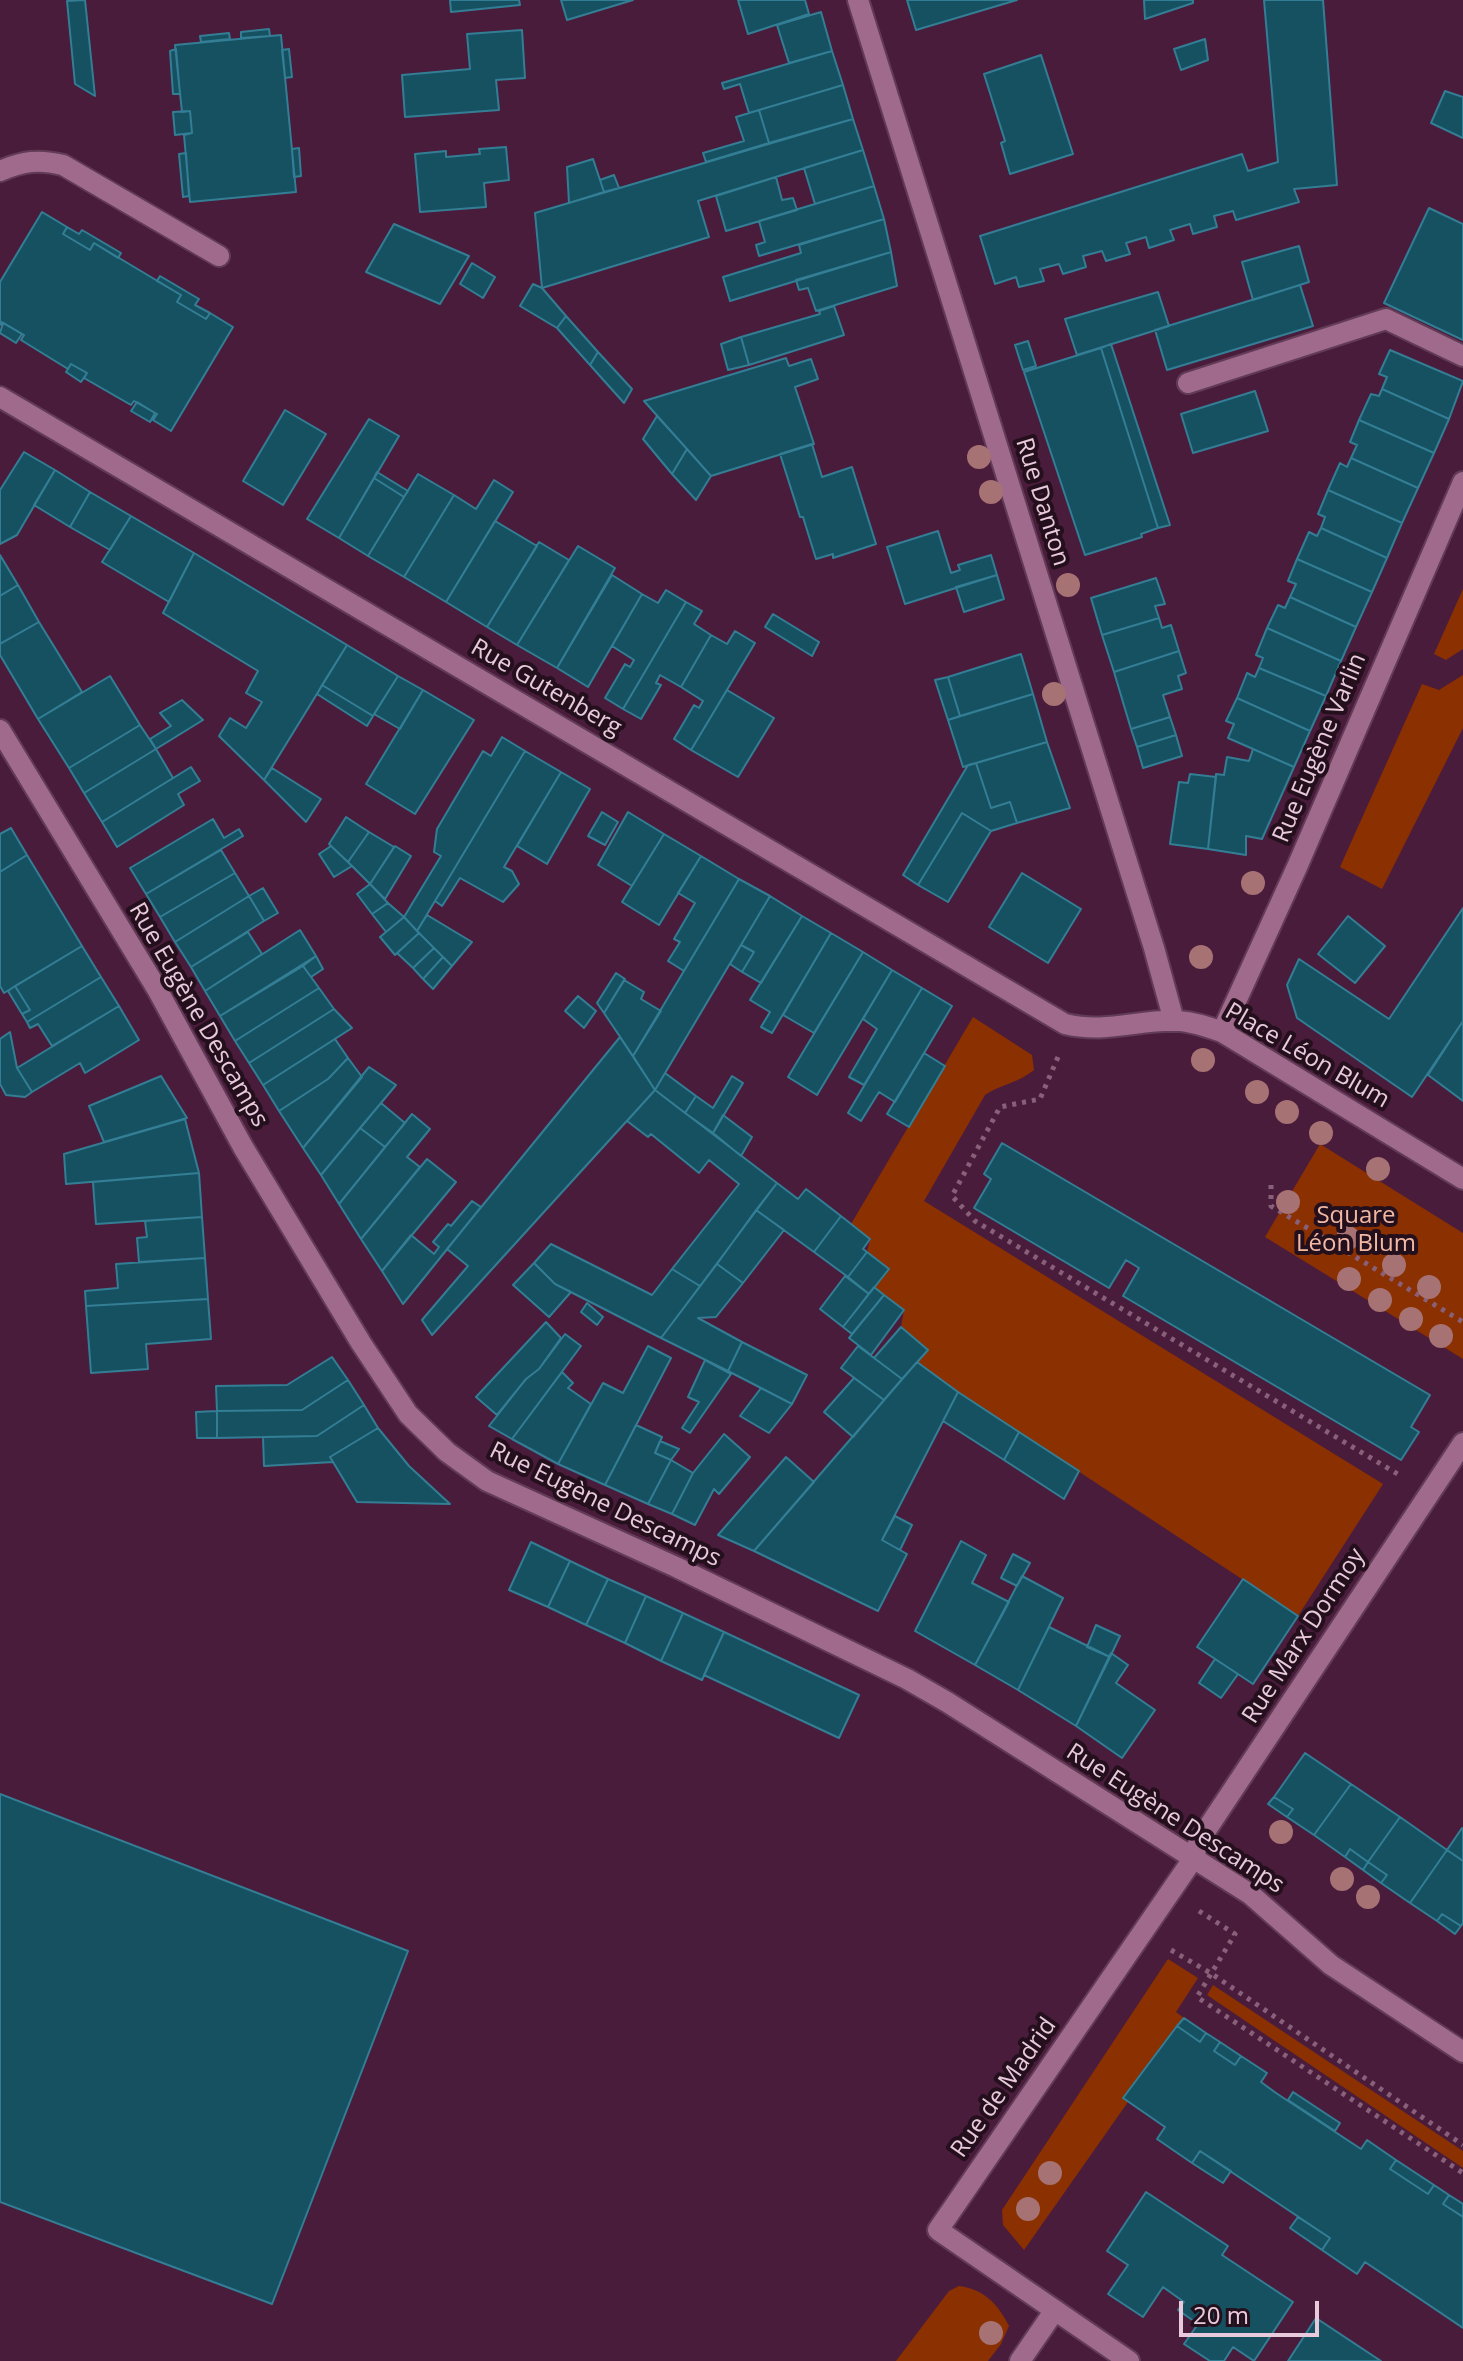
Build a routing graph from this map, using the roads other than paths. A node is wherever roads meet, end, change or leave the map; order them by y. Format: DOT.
graph roads {
  1 [pos="858,0"];
  2 [pos="0,171"];
  3 [pos="219,256"];
  4 [pos="1463,356"];
  5 [pos="1188,383"];
  6 [pos="0,397"];
  7 [pos="1463,482"];
  8 [pos="0,730"];
  9 [pos="1174,1021"];
  10 [pos="1065,1024"];
  11 [pos="1222,1032"];
  12 [pos="1463,1179"];
  13 [pos="1463,1443"];
  14 [pos="1193,1859"];
  15 [pos="1463,2052"];
  16 [pos="1055,2310"];
  17 [pos="1020,2361"];
  18 [pos="1129,2361"];
  1 -- 9 [label="street, Rue Danton"];
  2 -- 3 [label="street"];
  4 -- 5 [label="street"];
  6 -- 10 [label="street, Rue Gutenberg"];
  7 -- 11 [label="street, Rue Eugène Varlin"];
  8 -- 14 [label="street, Rue Eugène Descamps"];
  9 -- 10 [label="street, Place Léon Blum"];
  9 -- 11 [label="street, Place Léon Blum"];
  11 -- 12 [label="street, Place Léon Blum"];
  13 -- 14 [label="street, Rue Marx Dormoy"];
  14 -- 15 [label="street, Rue Eugène Descamps"];
  14 -- 16 [label="street, Rue de Madrid"];
  16 -- 17 [label="street"];
  16 -- 18 [label="street, Rue de Madrid"];
}
